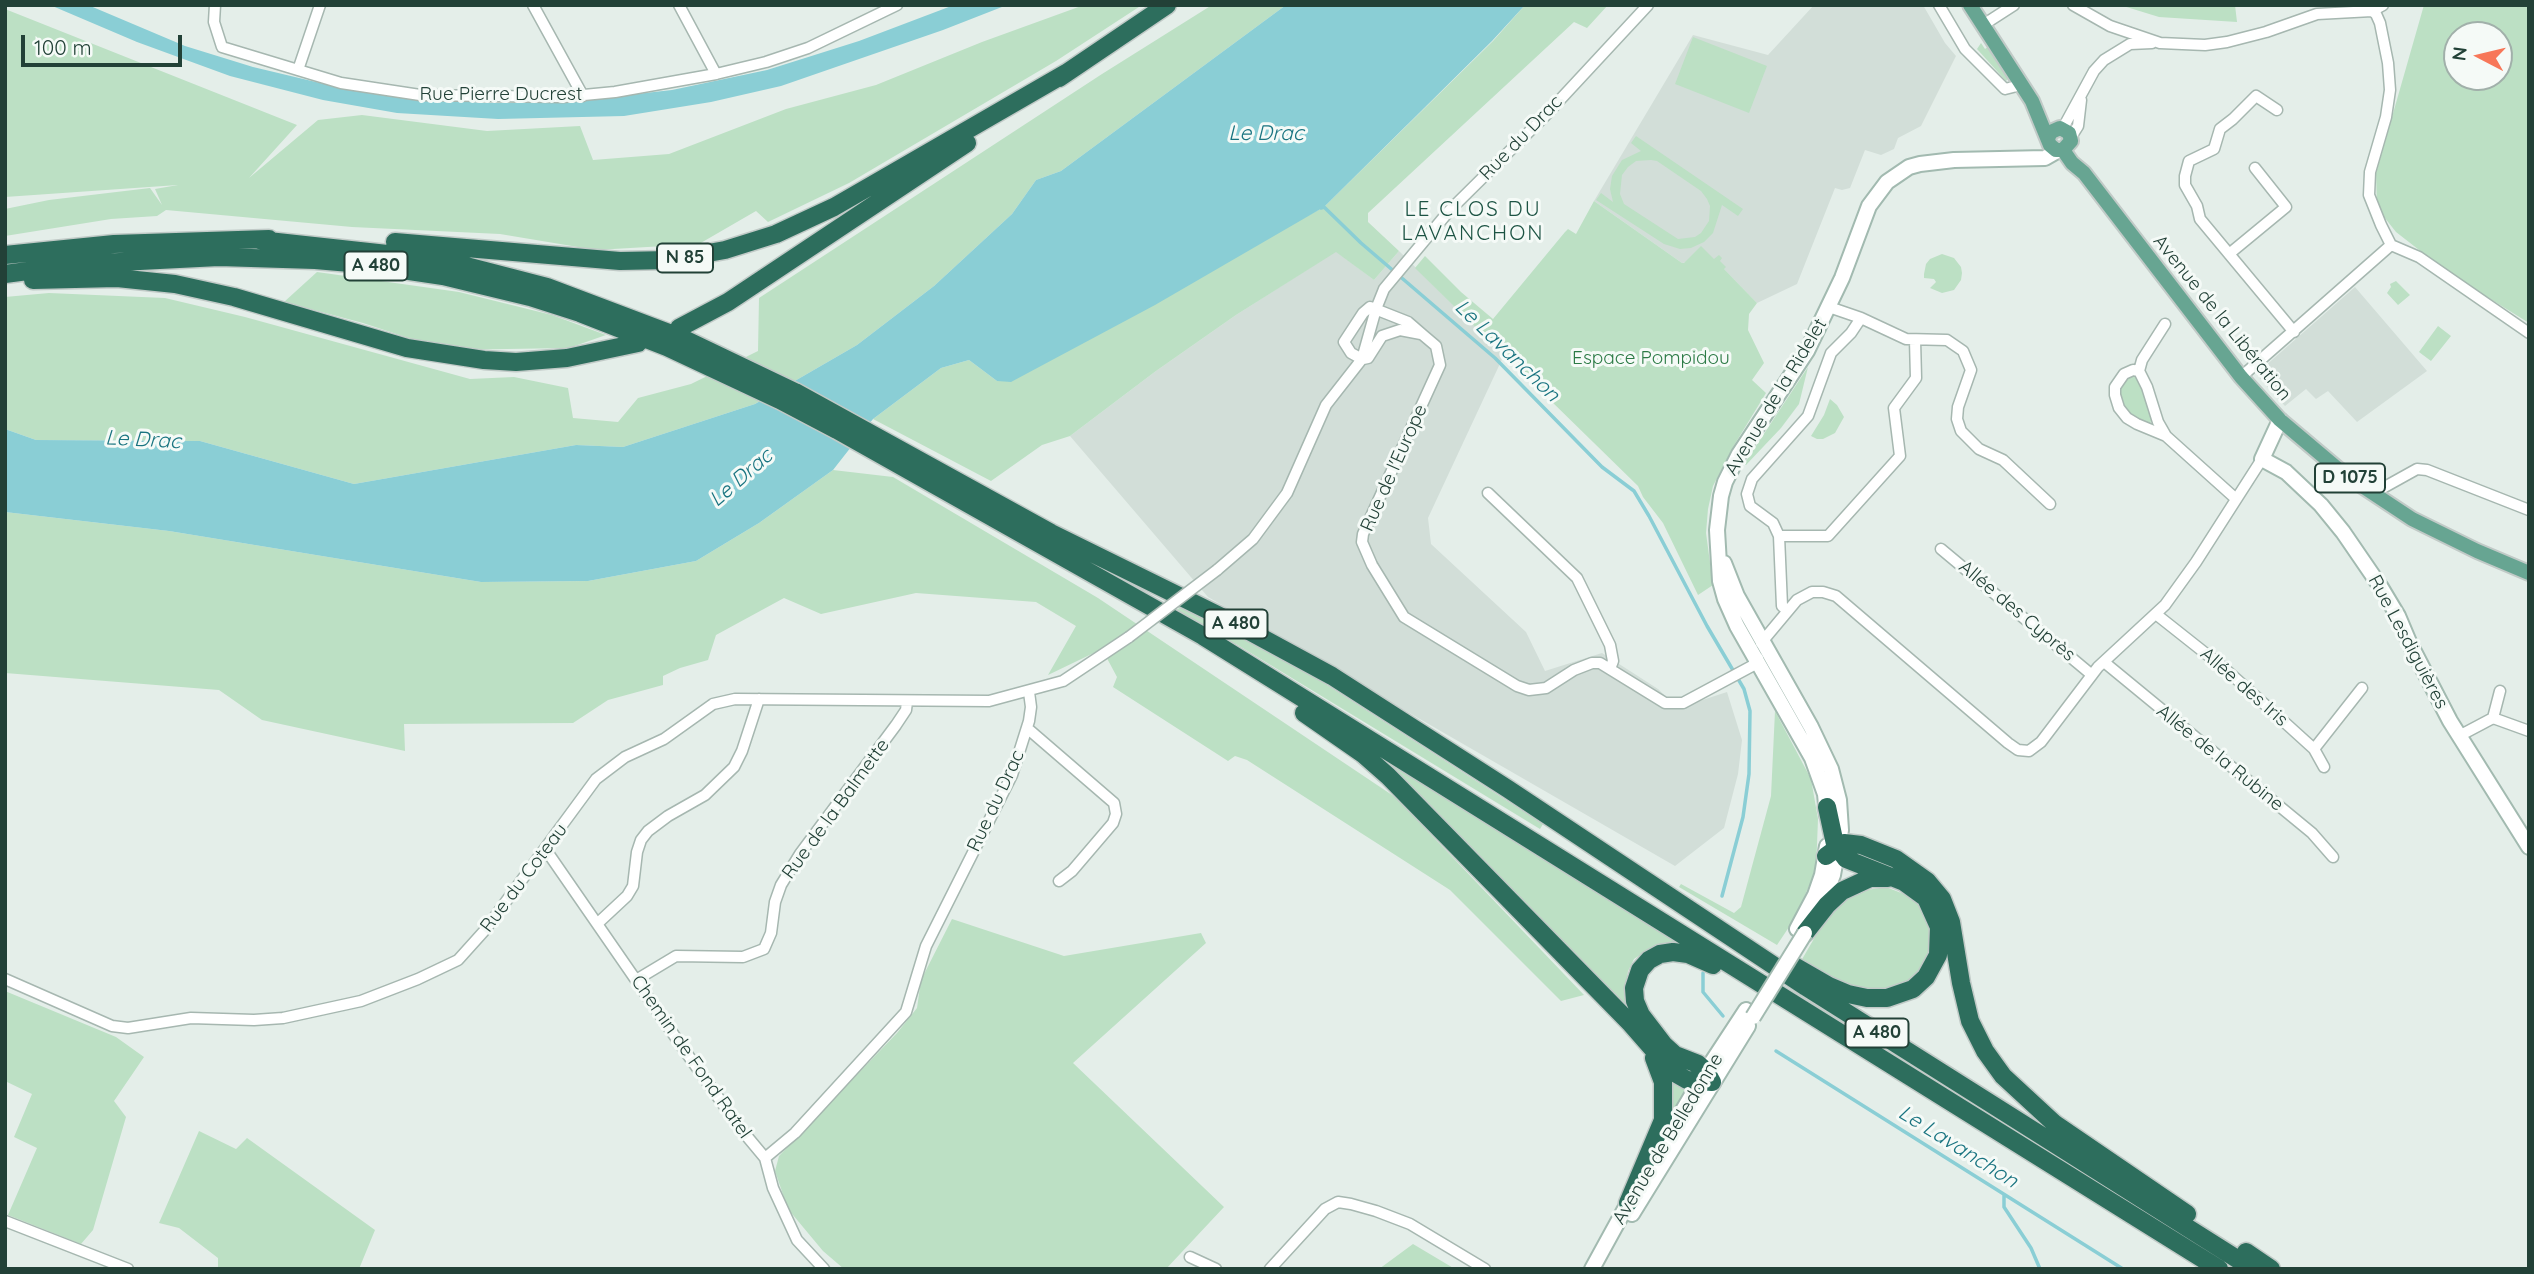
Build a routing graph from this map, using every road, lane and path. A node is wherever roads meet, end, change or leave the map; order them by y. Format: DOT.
graph roads {
  1 [pos="215,5"];
  2 [pos="320,5"];
  3 [pos="533,5"];
  4 [pos="678,5"];
  5 [pos="897,5"];
  6 [pos="1167,5"];
  7 [pos="1648,5"];
  8 [pos="1970,5"];
  9 [pos="2014,5"];
  10 [pos="2073,5"];
  11 [pos="2383,5"];
  12 [pos="1944,7"];
  13 [pos="2372,11"];
  14 [pos="1983,25"];
  15 [pos="2160,43"];
  16 [pos="298,70"];
  17 [pos="1066,73"];
  18 [pos="716,74"];
  19 [pos="2021,85"];
  20 [pos="583,96"];
  21 [pos="2277,110"];
  22 [pos="2061,139"];
  23 [pos="2255,168"];
  24 [pos="259,240"];
  25 [pos="2391,245"];
  26 [pos="2229,254"];
  27 [pos="5,255"];
  28 [pos="5,274"];
  29 [pos="5,279"];
  30 [pos="1829,307"];
  31 [pos="1376,309"];
  32 [pos="1861,318"];
  33 [pos="2165,324"];
  34 [pos="679,328"];
  35 [pos="2294,332"];
  36 [pos="2529,333"];
  37 [pos="1423,335"];
  38 [pos="1915,340"];
  39 [pos="638,344"];
  40 [pos="1362,359"];
  41 [pos="737,371"];
  42 [pos="2139,371"];
  43 [pos="2241,377"];
  44 [pos="2280,420"];
  45 [pos="2166,436"];
  46 [pos="2262,459"];
  47 [pos="947,484"];
  48 [pos="1488,493"];
  49 [pos="2372,494"];
  50 [pos="2235,498"];
  51 [pos="2050,504"];
  52 [pos="2529,510"];
  53 [pos="1779,537"];
  54 [pos="1718,546"];
  55 [pos="1941,549"];
  56 [pos="2529,573"];
  57 [pos="1787,610"];
  58 [pos="2157,615"];
  59 [pos="1762,642"];
  60 [pos="1757,662"];
  61 [pos="2104,662"];
  62 [pos="1247,664"];
  63 [pos="1776,667"];
  64 [pos="1610,669"];
  65 [pos="2092,675"];
  66 [pos="2362,688"];
  67 [pos="2500,691"];
  68 [pos="1029,692"];
  69 [pos="759,699"];
  70 [pos="907,702"];
  71 [pos="2493,718"];
  72 [pos="1027,728"];
  73 [pos="2529,731"];
  74 [pos="2459,736"];
  75 [pos="2314,750"];
  76 [pos="2324,767"];
  77 [pos="1507,789"];
  78 [pos="1827,807"];
  79 [pos="1841,823"];
  80 [pos="1861,845"];
  81 [pos="2529,847"];
  82 [pos="546,849"];
  83 [pos="1832,852"];
  84 [pos="2333,857"];
  85 [pos="1897,879"];
  86 [pos="1059,881"];
  87 [pos="598,923"];
  88 [pos="1801,931"];
  89 [pos="5,979"];
  90 [pos="636,979"];
  91 [pos="1648,1045"];
  92 [pos="1891,1064"];
  93 [pos="1706,1078"];
  94 [pos="765,1158"];
  95 [pos="1628,1203"];
  96 [pos="5,1221"];
  97 [pos="1190,1257"];
  98 [pos="128,1269"];
  99 [pos="824,1269"];
  100 [pos="1216,1269"];
  101 [pos="1270,1269"];
  102 [pos="1485,1269"];
  103 [pos="1592,1269"];
  104 [pos="1598,1269"];
  105 [pos="2219,1269"];
  106 [pos="2253,1269"];
  107 [pos="2271,1269"];
  1 -- 16 [label="street, Rue Pierre Ducrest"];
  2 -- 16 [label="street"];
  3 -- 20 [label="street"];
  4 -- 18 [label="street"];
  5 -- 18 [label="street, Rue Pierre Ducrest"];
  6 -- 17 [label="highway, N 85"];
  7 -- 31 [label="street, Rue du Drac"];
  8 -- 14 [label="main road, Avenue de la Libération / D 1075"];
  9 -- 14 [label="street"];
  10 -- 15 [label="street"];
  11 -- 13 [label="street"];
  12 -- 19 [label="street"];
  13 -- 15 [label="street"];
  13 -- 25 [label="street"];
  14 -- 19 [label="main road, Avenue de la Libération / D 1075"];
  15 -- 22 [label="street"];
  16 -- 20 [label="street, Rue Pierre Ducrest"];
  17 -- 24 [label="highway, N 85"];
  17 -- 34 [label="highway, N 85"];
  18 -- 20 [label="street, Rue Pierre Ducrest"];
  19 -- 22 [label="main road, Avenue de la Libération / D 1075"];
  21 -- 26 [label="street"];
  22 -- 30 [label="main road, Avenue de la Ridelet"];
  22 -- 43 [label="main road, Avenue de la Libération / D 1075"];
  23 -- 26 [label="street"];
  24 -- 27 [label="highway, A 480"];
  24 -- 41 [label="highway, A 480"];
  25 -- 35 [label="street"];
  25 -- 36 [label="street"];
  26 -- 35 [label="street"];
  28 -- 41 [label="highway, A 480"];
  29 -- 39 [label="highway"];
  30 -- 32 [label="street"];
  30 -- 54 [label="main road, Avenue de la Ridelet"];
  31 -- 37 [label="street, Rue de l'Europe"];
  31 -- 40 [label="street, Rue du Drac"];
  31 -- 40 [label="street, Rue du Drac"];
  32 -- 38 [label="street"];
  32 -- 53 [label="street"];
  33 -- 42 [label="street"];
  35 -- 43 [label="street"];
  37 -- 40 [label="street"];
  37 -- 64 [label="street, Rue de l'Europe"];
  38 -- 51 [label="street"];
  38 -- 53 [label="street"];
  40 -- 68 [label="street, Rue du Drac, bridge"];
  41 -- 47 [label="highway, A 480"];
  42 -- 45 [label="street"];
  42 -- 45 [label="street"];
  43 -- 44 [label="main road, Avenue de la Libération / D 1075"];
  44 -- 46 [label="main road"];
  44 -- 49 [label="main road, Avenue de la Libération / D 1075"];
  45 -- 50 [label="street"];
  46 -- 50 [label="street"];
  46 -- 74 [label="main road, Rue Lesdiguières"];
  47 -- 62 [label="highway, A 480"];
  47 -- 77 [label="highway, A 480"];
  48 -- 64 [label="street"];
  49 -- 52 [label="street"];
  49 -- 56 [label="main road, Avenue de la Libération / D 1075"];
  50 -- 58 [label="street"];
  53 -- 57 [label="street"];
  54 -- 59 [label="main road, Avenue de la Ridelet"];
  54 -- 60 [label="main road, Avenue de la Ridelet"];
  55 -- 65 [label="street, Allée des Cyprès"];
  57 -- 59 [label="street"];
  57 -- 65 [label="street"];
  58 -- 61 [label="street"];
  58 -- 75 [label="street, Allée des Iris"];
  59 -- 60 [label="street"];
  59 -- 63 [label="main road, Avenue de la Ridelet"];
  60 -- 63 [label="main road"];
  60 -- 64 [label="street"];
  60 -- 78 [label="main road, Avenue de la Ridelet"];
  61 -- 65 [label="street"];
  61 -- 84 [label="street, Allée de la Rubine"];
  62 -- 91 [label="highway"];
  62 -- 92 [label="highway, A 480"];
  63 -- 79 [label="main road, Avenue de la Ridelet"];
  66 -- 75 [label="street"];
  67 -- 71 [label="street"];
  68 -- 70 [label="street, Rue du Coteau"];
  68 -- 72 [label="street, Rue du Drac"];
  69 -- 70 [label="street, Rue du Coteau"];
  69 -- 82 [label="street, Rue du Coteau"];
  69 -- 87 [label="street"];
  70 -- 90 [label="street, Rue de la Balmette"];
  71 -- 73 [label="street"];
  71 -- 74 [label="street"];
  72 -- 86 [label="street"];
  72 -- 94 [label="street, Rue du Drac"];
  74 -- 81 [label="main road, Rue Lesdiguières"];
  75 -- 76 [label="street, Allée des Iris"];
  77 -- 85 [label="highway"];
  77 -- 106 [label="highway, A 480"];
  78 -- 83 [label="highway"];
  79 -- 80 [label="highway"];
  79 -- 83 [label="main road, Avenue de la Ridelet"];
  80 -- 83 [label="highway"];
  80 -- 107 [label="highway"];
  82 -- 87 [label="street, Chemin de Fond Ratel"];
  82 -- 89 [label="street, Rue du Coteau"];
  83 -- 85 [label="highway"];
  83 -- 88 [label="main road, Avenue de la Ridelet"];
  85 -- 88 [label="highway"];
  87 -- 90 [label="street, Chemin de Fond Ratel"];
  88 -- 93 [label="main road, Avenue de Belledonne, bridge"];
  90 -- 94 [label="street, Chemin de Fond Ratel"];
  91 -- 93 [label="highway"];
  91 -- 95 [label="highway"];
  92 -- 93 [label="highway"];
  92 -- 105 [label="highway, A 480"];
  93 -- 95 [label="main road, Avenue de Belledonne"];
  93 -- 104 [label="main road, Avenue de Belledonne"];
  94 -- 99 [label="street, Chemin de Fond Ratel"];
  95 -- 103 [label="main road, Avenue de Belledonne"];
  96 -- 98 [label="street"];
  97 -- 100 [label="street"];
  101 -- 102 [label="street"];
}
